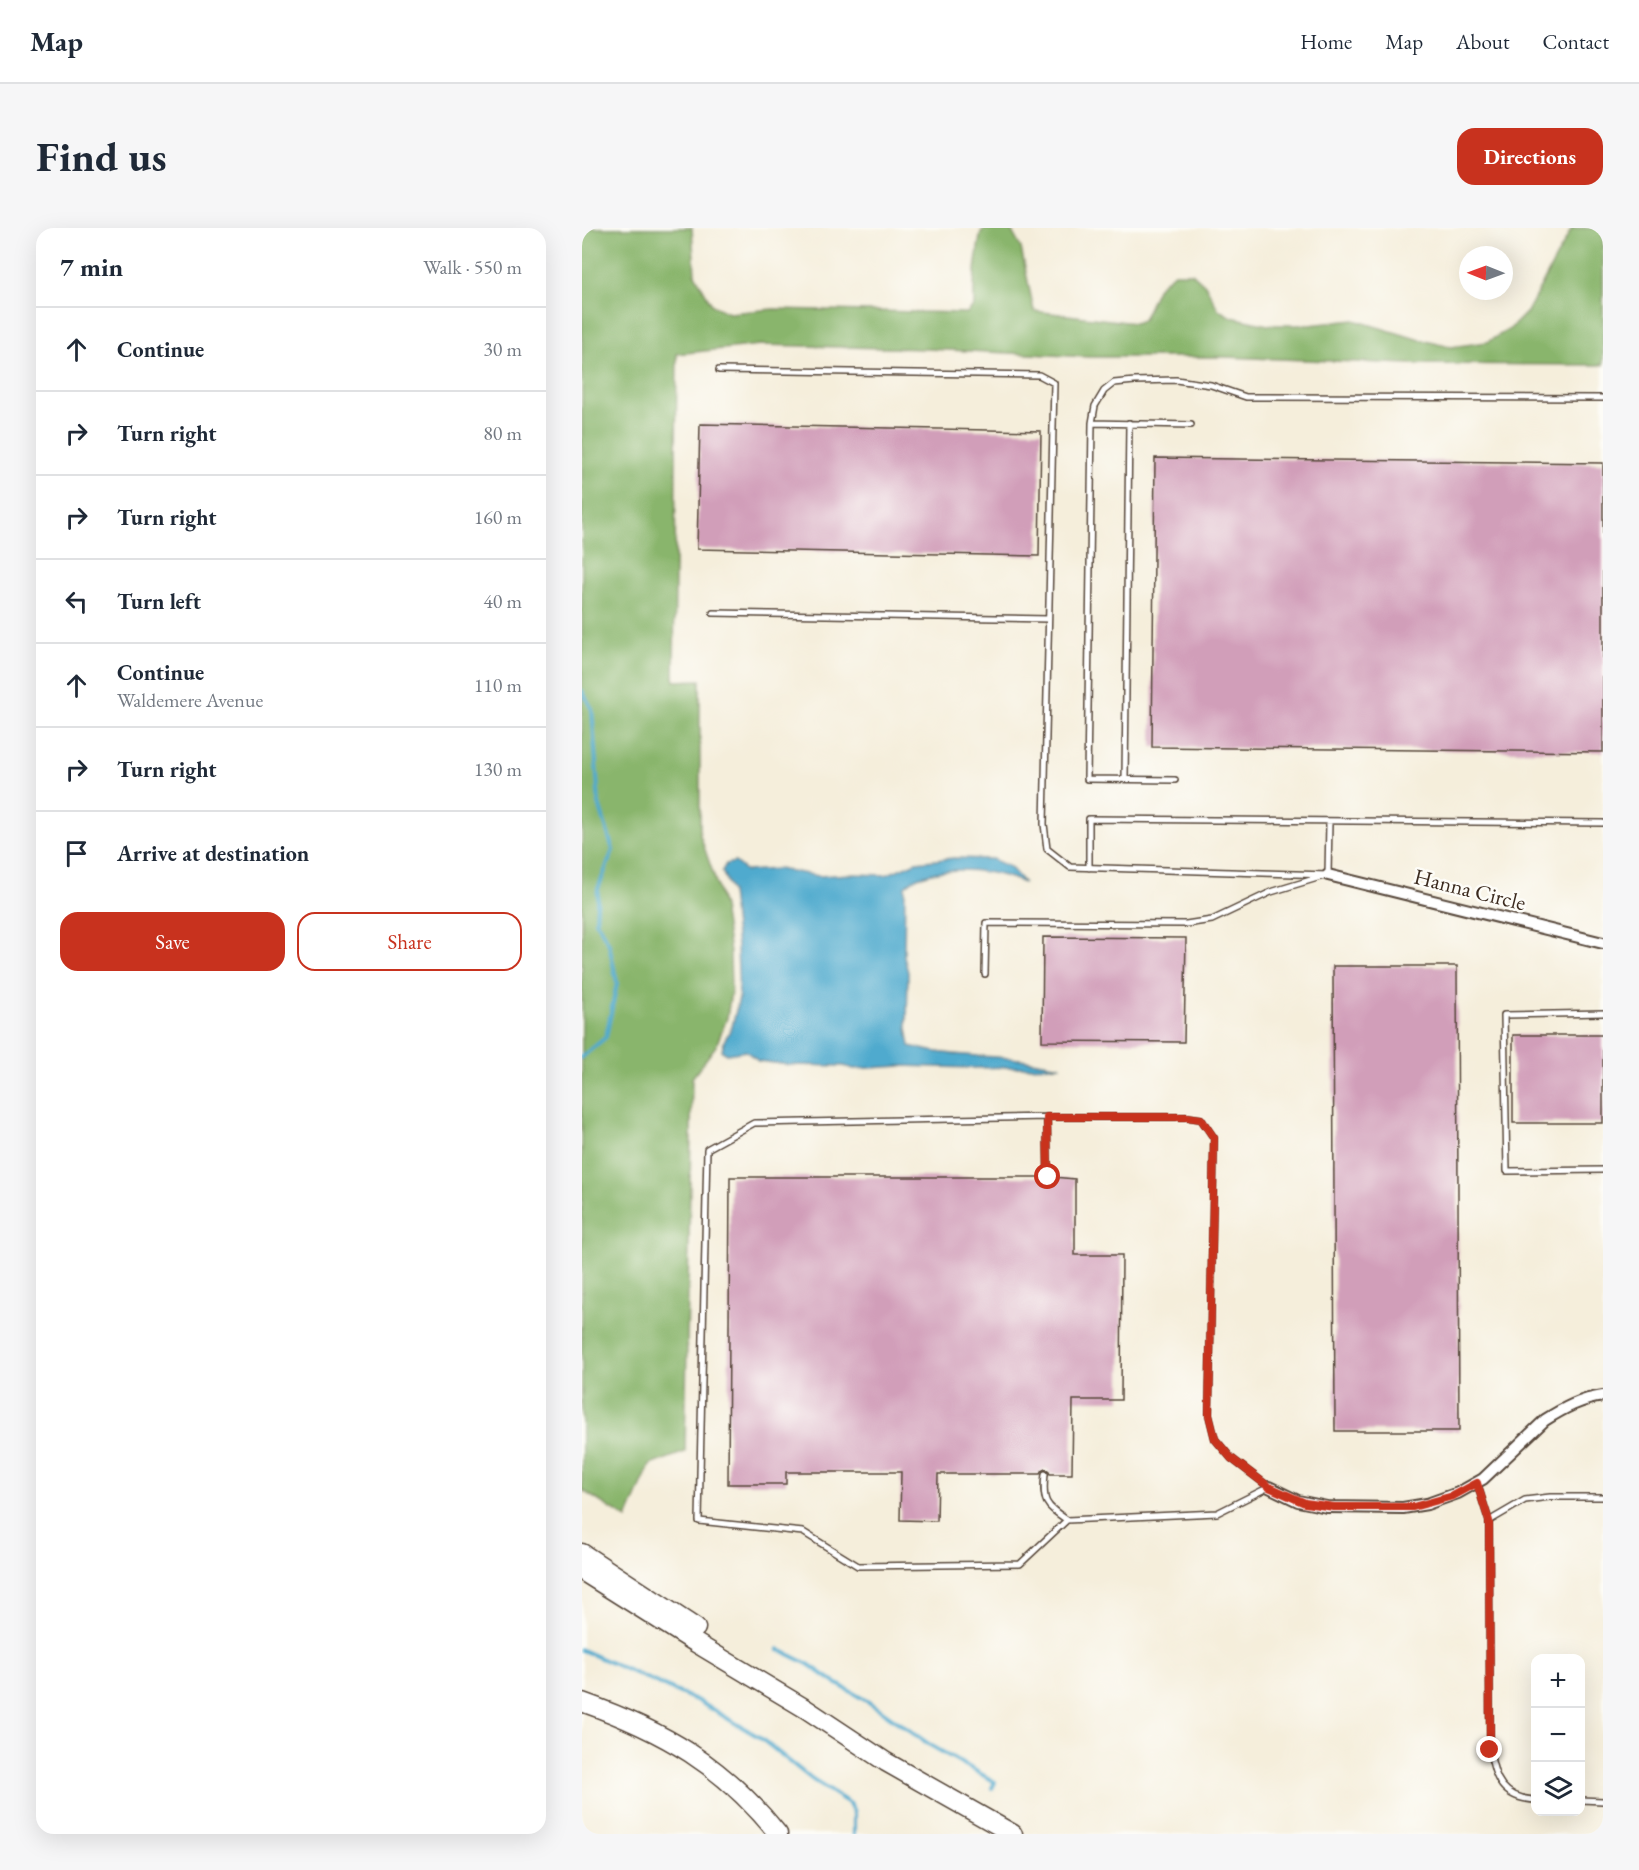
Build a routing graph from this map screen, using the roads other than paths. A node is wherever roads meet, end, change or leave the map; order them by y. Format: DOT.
graph roads {
  1 [pos="719,370"];
  2 [pos="1603,398"];
  3 [pos="1092,423"];
  4 [pos="1129,423"];
  5 [pos="1191,424"];
  6 [pos="713,613"];
  7 [pos="1048,619"];
  8 [pos="1125,779"];
  9 [pos="1175,780"];
  10 [pos="1329,822"];
  11 [pos="1603,823"];
  12 [pos="1089,868"];
  13 [pos="1328,875"];
  14 [pos="1603,943"];
  15 [pos="985,974"];
  16 [pos="1603,1013"];
  17 [pos="1047,1117"];
  18 [pos="1603,1170"];
  19 [pos="1048,1177"];
  20 [pos="1603,1396"];
  21 [pos="1045,1474"];
  22 [pos="1477,1483"];
  23 [pos="1269,1487"];
  24 [pos="1603,1497"];
  25 [pos="1067,1520"];
  26 [pos="1489,1521"];
  27 [pos="582,1553"];
  28 [pos="582,1571"];
  29 [pos="582,1702"];
  30 [pos="806,1709"];
  31 [pos="1531,1800"];
  32 [pos="1585,1800"];
  33 [pos="1603,1801"];
  34 [pos="778,1834"];
  35 [pos="1013,1834"];
  1 -- 7 [label="lane"];
  2 -- 3 [label="lane"];
  3 -- 4 [label="lane"];
  3 -- 8 [label="lane"];
  4 -- 5 [label="lane"];
  4 -- 8 [label="lane"];
  6 -- 7 [label="lane"];
  7 -- 12 [label="lane"];
  8 -- 9 [label="lane"];
  10 -- 11 [label="lane"];
  10 -- 12 [label="lane"];
  10 -- 13 [label="lane"];
  12 -- 13 [label="lane"];
  13 -- 14 [label="street, Hanna Circle"];
  13 -- 15 [label="lane"];
  16 -- 18 [label="lane"];
  17 -- 19 [label="lane"];
  17 -- 23 [label="lane"];
  17 -- 25 [label="lane"];
  20 -- 22 [label="street"];
  21 -- 25 [label="lane"];
  22 -- 23 [label="street"];
  22 -- 26 [label="lane"];
  23 -- 25 [label="lane"];
  24 -- 26 [label="lane"];
  26 -- 31 [label="lane"];
  27 -- 30 [label="highway"];
  28 -- 30 [label="highway"];
  29 -- 34 [label="highway"];
  30 -- 35 [label="highway"];
  32 -- 33 [label="lane"];
}
